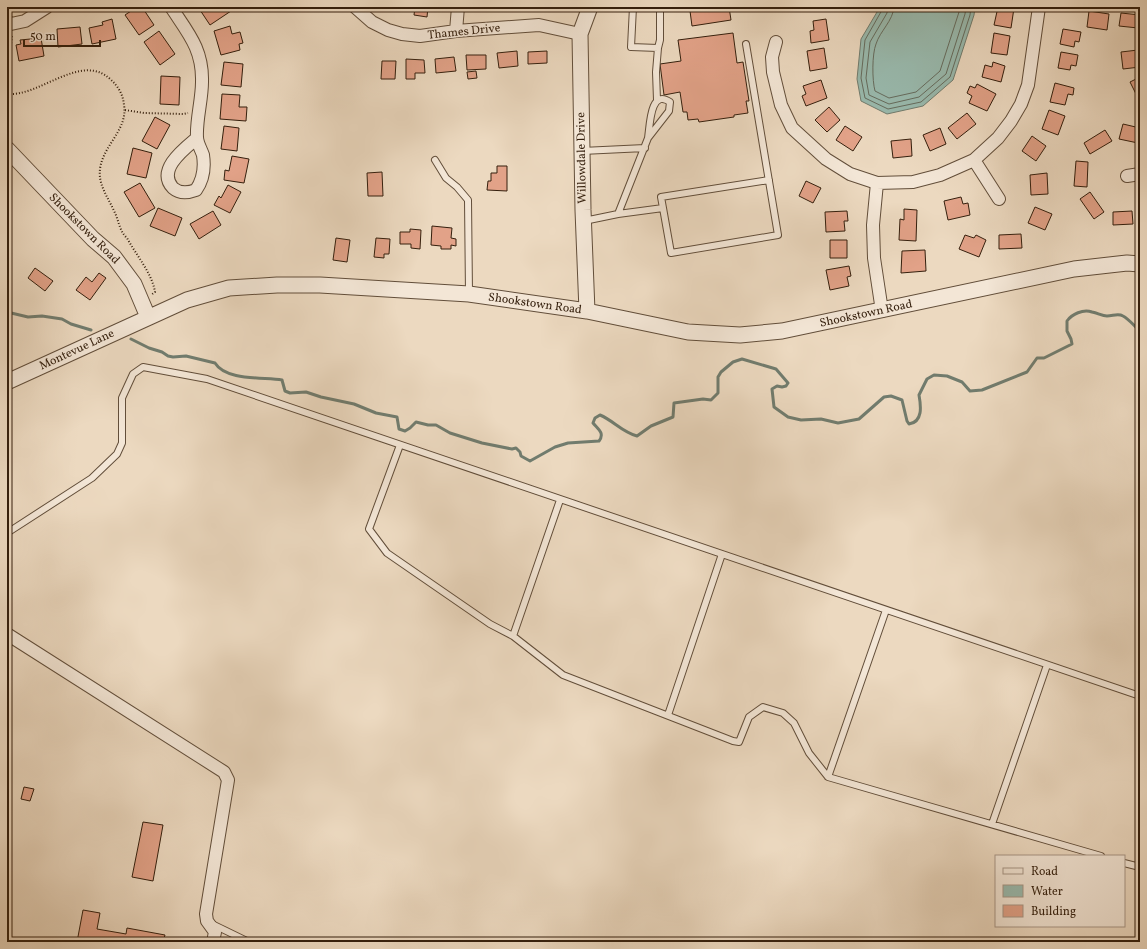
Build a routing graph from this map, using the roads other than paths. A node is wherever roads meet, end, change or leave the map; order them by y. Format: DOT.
graph roads {
  1 [pos="47,7"];
  2 [pos="171,7"];
  3 [pos="355,7"];
  4 [pos="458,7"];
  5 [pos="590,7"];
  6 [pos="633,7"];
  7 [pos="660,7"];
  8 [pos="1040,7"];
  9 [pos="9,23"];
  10 [pos="456,31"];
  11 [pos="580,34"];
  12 [pos="776,42"];
  13 [pos="746,44"];
  14 [pos="658,48"];
  15 [pos="657,100"];
  16 [pos="196,138"];
  17 [pos="648,138"];
  18 [pos="645,148"];
  19 [pos="7,149"];
  20 [pos="582,151"];
  21 [pos="435,160"];
  22 [pos="974,160"];
  23 [pos="1140,174"];
  24 [pos="1127,176"];
  25 [pos="769,180"];
  26 [pos="877,182"];
  27 [pos="999,198"];
  28 [pos="663,208"];
  29 [pos="618,214"];
  30 [pos="583,221"];
  31 [pos="1140,264"];
  32 [pos="469,294"];
  33 [pos="587,311"];
  34 [pos="882,311"];
  35 [pos="148,317"];
  36 [pos="7,382"];
  37 [pos="400,445"];
  38 [pos="560,500"];
  39 [pos="7,533"];
  40 [pos="722,554"];
  41 [pos="886,610"];
  42 [pos="7,634"];
  43 [pos="513,636"];
  44 [pos="1047,664"];
  45 [pos="1140,696"];
  46 [pos="668,715"];
  47 [pos="828,778"];
  48 [pos="992,824"];
  49 [pos="1099,855"];
  50 [pos="1125,863"];
  51 [pos="1140,867"];
  52 [pos="207,921"];
  53 [pos="212,942"];
  54 [pos="249,942"];
  1 -- 9 [label="street"];
  2 -- 16 [label="street"];
  3 -- 10 [label="street, Thames Drive"];
  4 -- 10 [label="street"];
  5 -- 11 [label="street, Willowdale Drive"];
  6 -- 14 [label="lane"];
  7 -- 14 [label="lane"];
  8 -- 22 [label="street"];
  10 -- 11 [label="street, Thames Drive"];
  11 -- 20 [label="street, Willowdale Drive"];
  12 -- 26 [label="street"];
  13 -- 25 [label="lane"];
  14 -- 15 [label="lane"];
  15 -- 17 [label="lane"];
  15 -- 17 [label="lane"];
  17 -- 18 [label="lane"];
  18 -- 20 [label="lane"];
  18 -- 29 [label="lane"];
  19 -- 35 [label="street, Shookstown Road"];
  20 -- 30 [label="street, Willowdale Drive"];
  21 -- 32 [label="lane"];
  22 -- 26 [label="street"];
  22 -- 27 [label="street"];
  23 -- 24 [label="street"];
  25 -- 28 [label="lane"];
  25 -- 28 [label="lane"];
  26 -- 34 [label="street"];
  28 -- 29 [label="lane"];
  29 -- 30 [label="lane"];
  30 -- 33 [label="street, Willowdale Drive"];
  31 -- 34 [label="street, Shookstown Road"];
  32 -- 33 [label="street, Shookstown Road"];
  32 -- 35 [label="street, Shookstown Road"];
  33 -- 34 [label="street, Shookstown Road"];
  35 -- 36 [label="street, Montevue Lane"];
  37 -- 38 [label="lane"];
  37 -- 39 [label="lane"];
  37 -- 43 [label="lane"];
  38 -- 40 [label="lane"];
  38 -- 43 [label="lane"];
  40 -- 41 [label="lane"];
  40 -- 46 [label="lane"];
  41 -- 44 [label="lane"];
  41 -- 47 [label="lane"];
  42 -- 52 [label="street"];
  43 -- 46 [label="lane"];
  44 -- 45 [label="lane"];
  44 -- 48 [label="lane"];
  46 -- 47 [label="lane"];
  47 -- 48 [label="lane"];
  48 -- 49 [label="lane"];
  50 -- 51 [label="lane"];
  52 -- 53 [label="street"];
  52 -- 54 [label="lane"];
}
